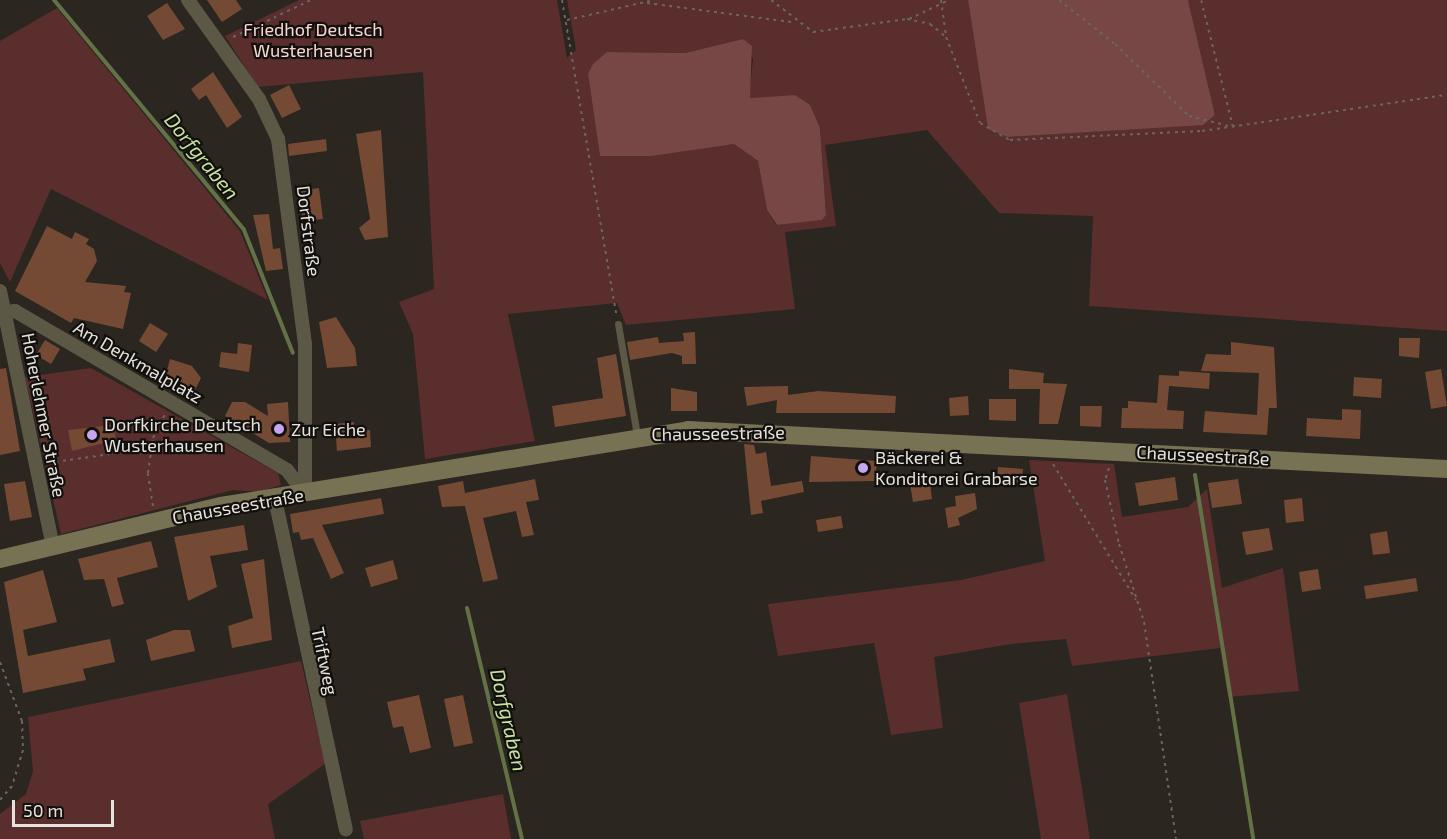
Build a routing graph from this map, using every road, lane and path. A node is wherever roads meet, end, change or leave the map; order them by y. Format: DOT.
graph roads {
  1 [pos="188,0"];
  2 [pos="311,0"];
  3 [pos="562,0"];
  4 [pos="654,0"];
  5 [pos="771,0"];
  6 [pos="940,0"];
  7 [pos="950,0"];
  8 [pos="1059,0"];
  9 [pos="1201,0"];
  10 [pos="647,3"];
  11 [pos="941,6"];
  12 [pos="907,19"];
  13 [pos="566,20"];
  14 [pos="793,22"];
  15 [pos="946,37"];
  16 [pos="220,43"];
  17 [pos="1447,95"];
  18 [pos="1233,128"];
  19 [pos="0,291"];
  20 [pos="6,312"];
  21 [pos="618,324"];
  22 [pos="172,403"];
  23 [pos="637,435"];
  24 [pos="152,448"];
  25 [pos="1049,457"];
  26 [pos="1118,462"];
  27 [pos="36,465"];
  28 [pos="1447,469"];
  29 [pos="305,494"];
  30 [pos="275,499"];
  31 [pos="153,506"];
  32 [pos="53,546"];
  33 [pos="0,559"];
  34 [pos="1139,605"];
  35 [pos="0,662"];
  36 [pos="0,800"];
  37 [pos="346,829"];
  38 [pos="1176,839"];
  1 -- 16 [label="street, Dorfstraße"];
  2 -- 16 [label="path"];
  3 -- 13 [label="path"];
  4 -- 10 [label="path"];
  5 -- 14 [label="path"];
  6 -- 11 [label="path"];
  7 -- 11 [label="path"];
  8 -- 18 [label="path"];
  9 -- 18 [label="path"];
  10 -- 13 [label="path"];
  10 -- 14 [label="path"];
  11 -- 12 [label="path"];
  11 -- 15 [label="path"];
  12 -- 14 [label="path"];
  12 -- 15 [label="path"];
  13 -- 21 [label="path"];
  15 -- 18 [label="path"];
  16 -- 29 [label="street, Dorfstraße"];
  17 -- 18 [label="path"];
  19 -- 20 [label="street, Hoherlehmer Straße"];
  20 -- 22 [label="street, Am Denkmalplatz"];
  20 -- 27 [label="street, Hoherlehmer Straße"];
  21 -- 23 [label="lane"];
  22 -- 24 [label="path"];
  22 -- 29 [label="street, Am Denkmalplatz"];
  23 -- 28 [label="main road, Chausseestraße"];
  23 -- 29 [label="main road, Chausseestraße"];
  24 -- 27 [label="path"];
  24 -- 31 [label="path"];
  25 -- 34 [label="path"];
  26 -- 34 [label="path"];
  27 -- 32 [label="street, Hoherlehmer Straße"];
  29 -- 30 [label="main road, Chausseestraße"];
  30 -- 32 [label="main road, Chausseestraße"];
  30 -- 37 [label="street, Triftweg"];
  32 -- 33 [label="main road, Chausseestraße"];
  34 -- 38 [label="path"];
  35 -- 36 [label="path"];
}
